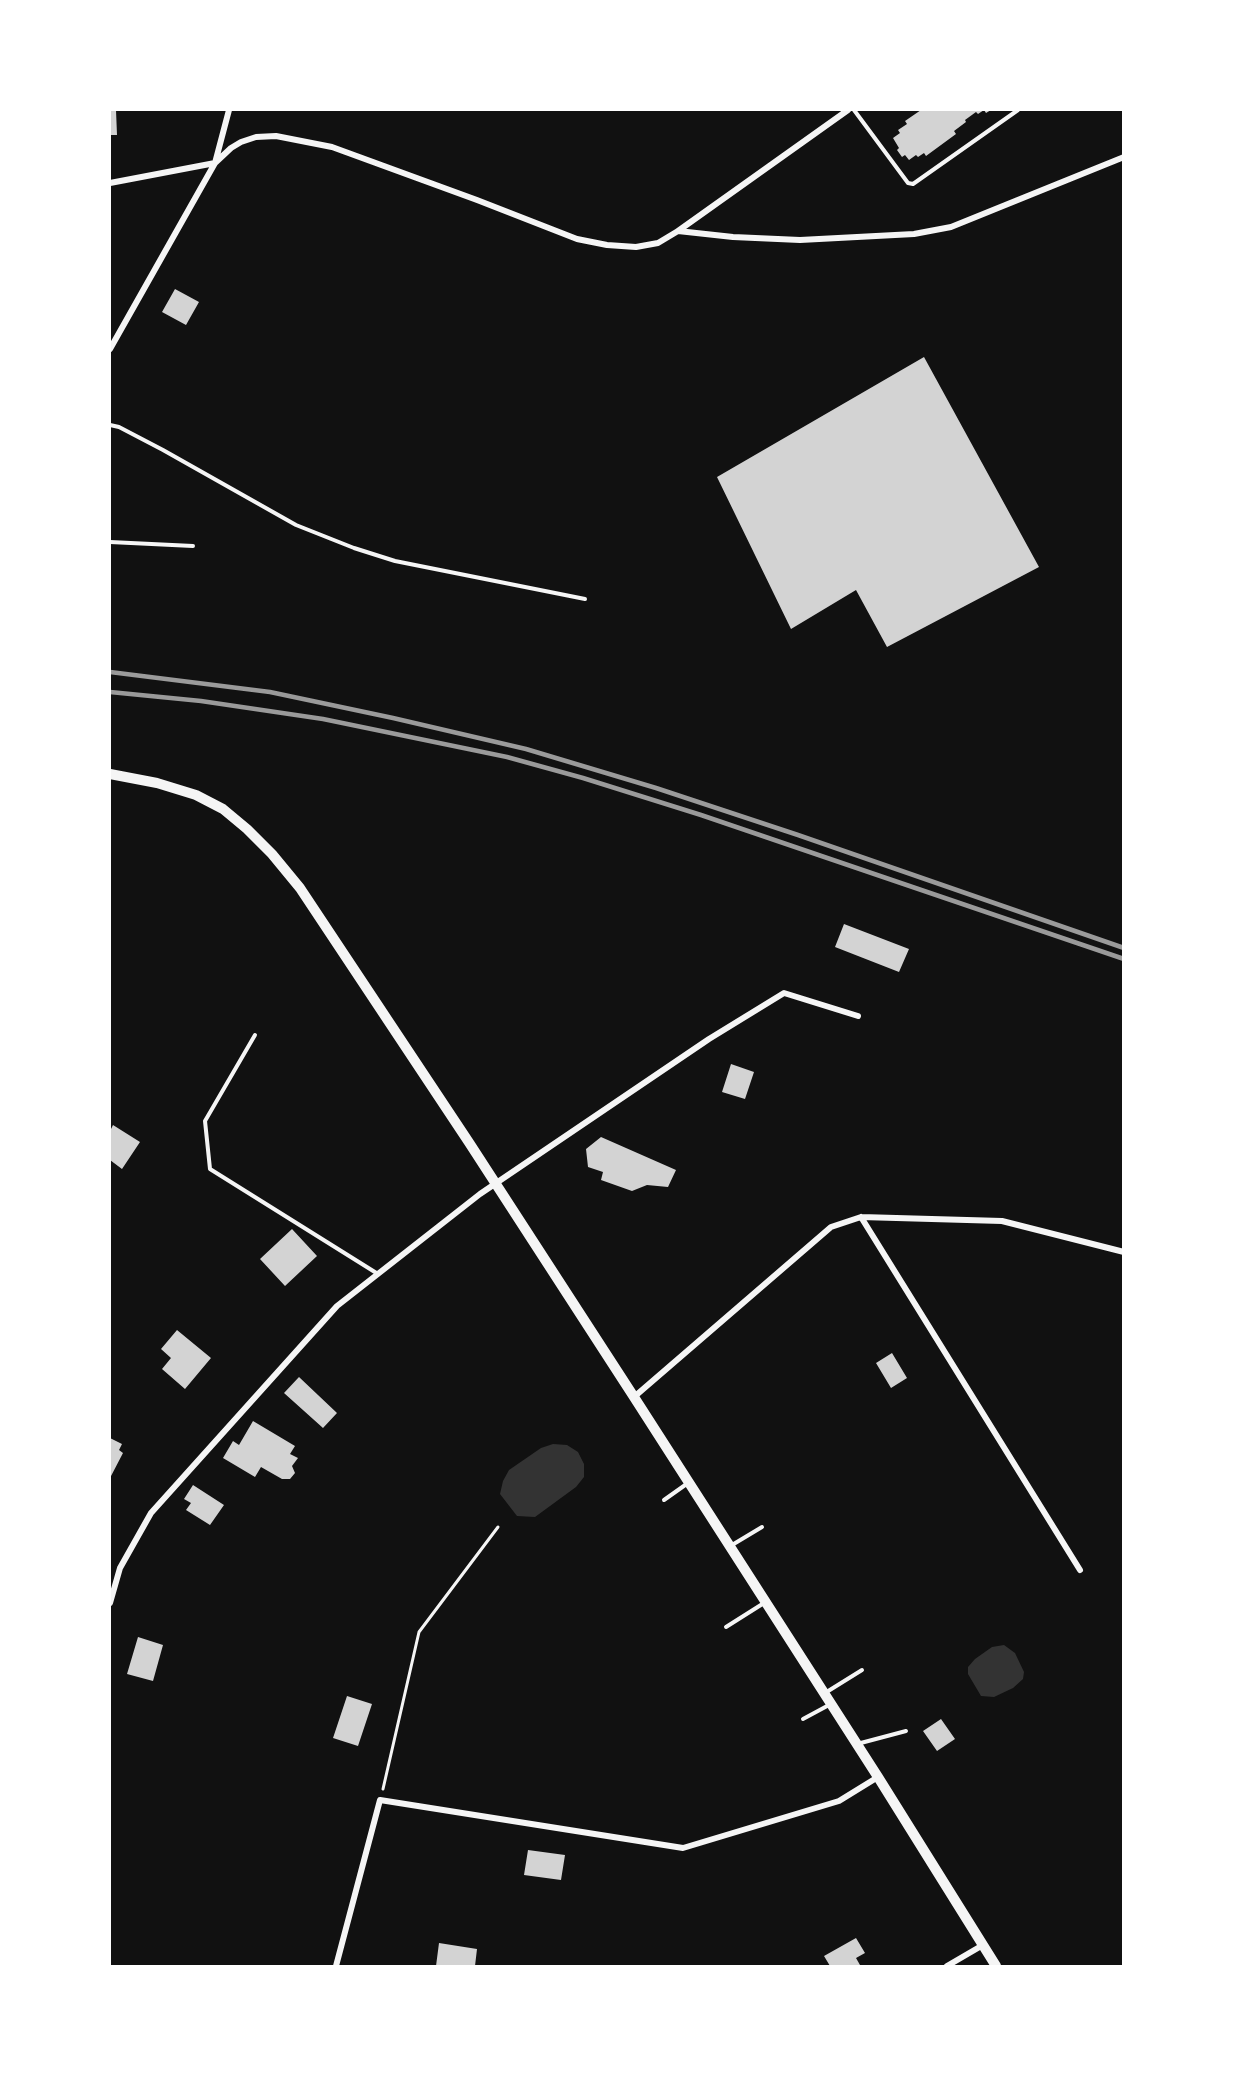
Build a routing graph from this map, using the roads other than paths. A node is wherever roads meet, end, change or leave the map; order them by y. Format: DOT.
graph roads {
  1 [pos="229,110"];
  2 [pos="848,110"];
  3 [pos="854,110"];
  4 [pos="1018,110"];
  5 [pos="1124,157"];
  6 [pos="215,163"];
  7 [pos="110,183"];
  8 [pos="678,231"];
  9 [pos="110,349"];
  10 [pos="110,425"];
  11 [pos="110,542"];
  12 [pos="193,546"];
  13 [pos="585,599"];
  14 [pos="110,774"];
  15 [pos="858,1016"];
  16 [pos="255,1035"];
  17 [pos="495,1182"];
  18 [pos="861,1217"];
  19 [pos="1124,1252"];
  20 [pos="378,1274"];
  21 [pos="634,1397"];
  22 [pos="689,1482"];
  23 [pos="664,1500"];
  24 [pos="762,1527"];
  25 [pos="730,1546"];
  26 [pos="1080,1570"];
  27 [pos="765,1602"];
  28 [pos="110,1603"];
  29 [pos="726,1627"];
  30 [pos="862,1670"];
  31 [pos="824,1693"];
  32 [pos="831,1704"];
  33 [pos="803,1719"];
  34 [pos="906,1731"];
  35 [pos="856,1744"];
  36 [pos="878,1777"];
  37 [pos="983,1945"];
  38 [pos="336,1966"];
  39 [pos="947,1966"];
  40 [pos="996,1966"];
  1 -- 6 [label="street"];
  2 -- 8 [label="street"];
  3 -- 4 [label="lane"];
  5 -- 8 [label="street"];
  6 -- 7 [label="street"];
  6 -- 8 [label="street"];
  6 -- 9 [label="street"];
  10 -- 13 [label="lane"];
  11 -- 12 [label="lane"];
  14 -- 17 [label="main road"];
  15 -- 17 [label="street"];
  16 -- 20 [label="lane"];
  17 -- 20 [label="street"];
  17 -- 21 [label="main road"];
  18 -- 19 [label="street"];
  18 -- 21 [label="street"];
  18 -- 26 [label="street"];
  20 -- 28 [label="street"];
  21 -- 22 [label="main road"];
  22 -- 23 [label="lane"];
  22 -- 25 [label="main road"];
  24 -- 25 [label="lane"];
  25 -- 27 [label="main road"];
  27 -- 29 [label="lane"];
  27 -- 31 [label="main road"];
  30 -- 31 [label="lane"];
  31 -- 32 [label="main road"];
  32 -- 33 [label="lane"];
  32 -- 35 [label="main road"];
  34 -- 35 [label="lane"];
  35 -- 36 [label="main road"];
  36 -- 37 [label="main road"];
  36 -- 38 [label="street"];
  37 -- 39 [label="street"];
  37 -- 40 [label="main road"];
}
